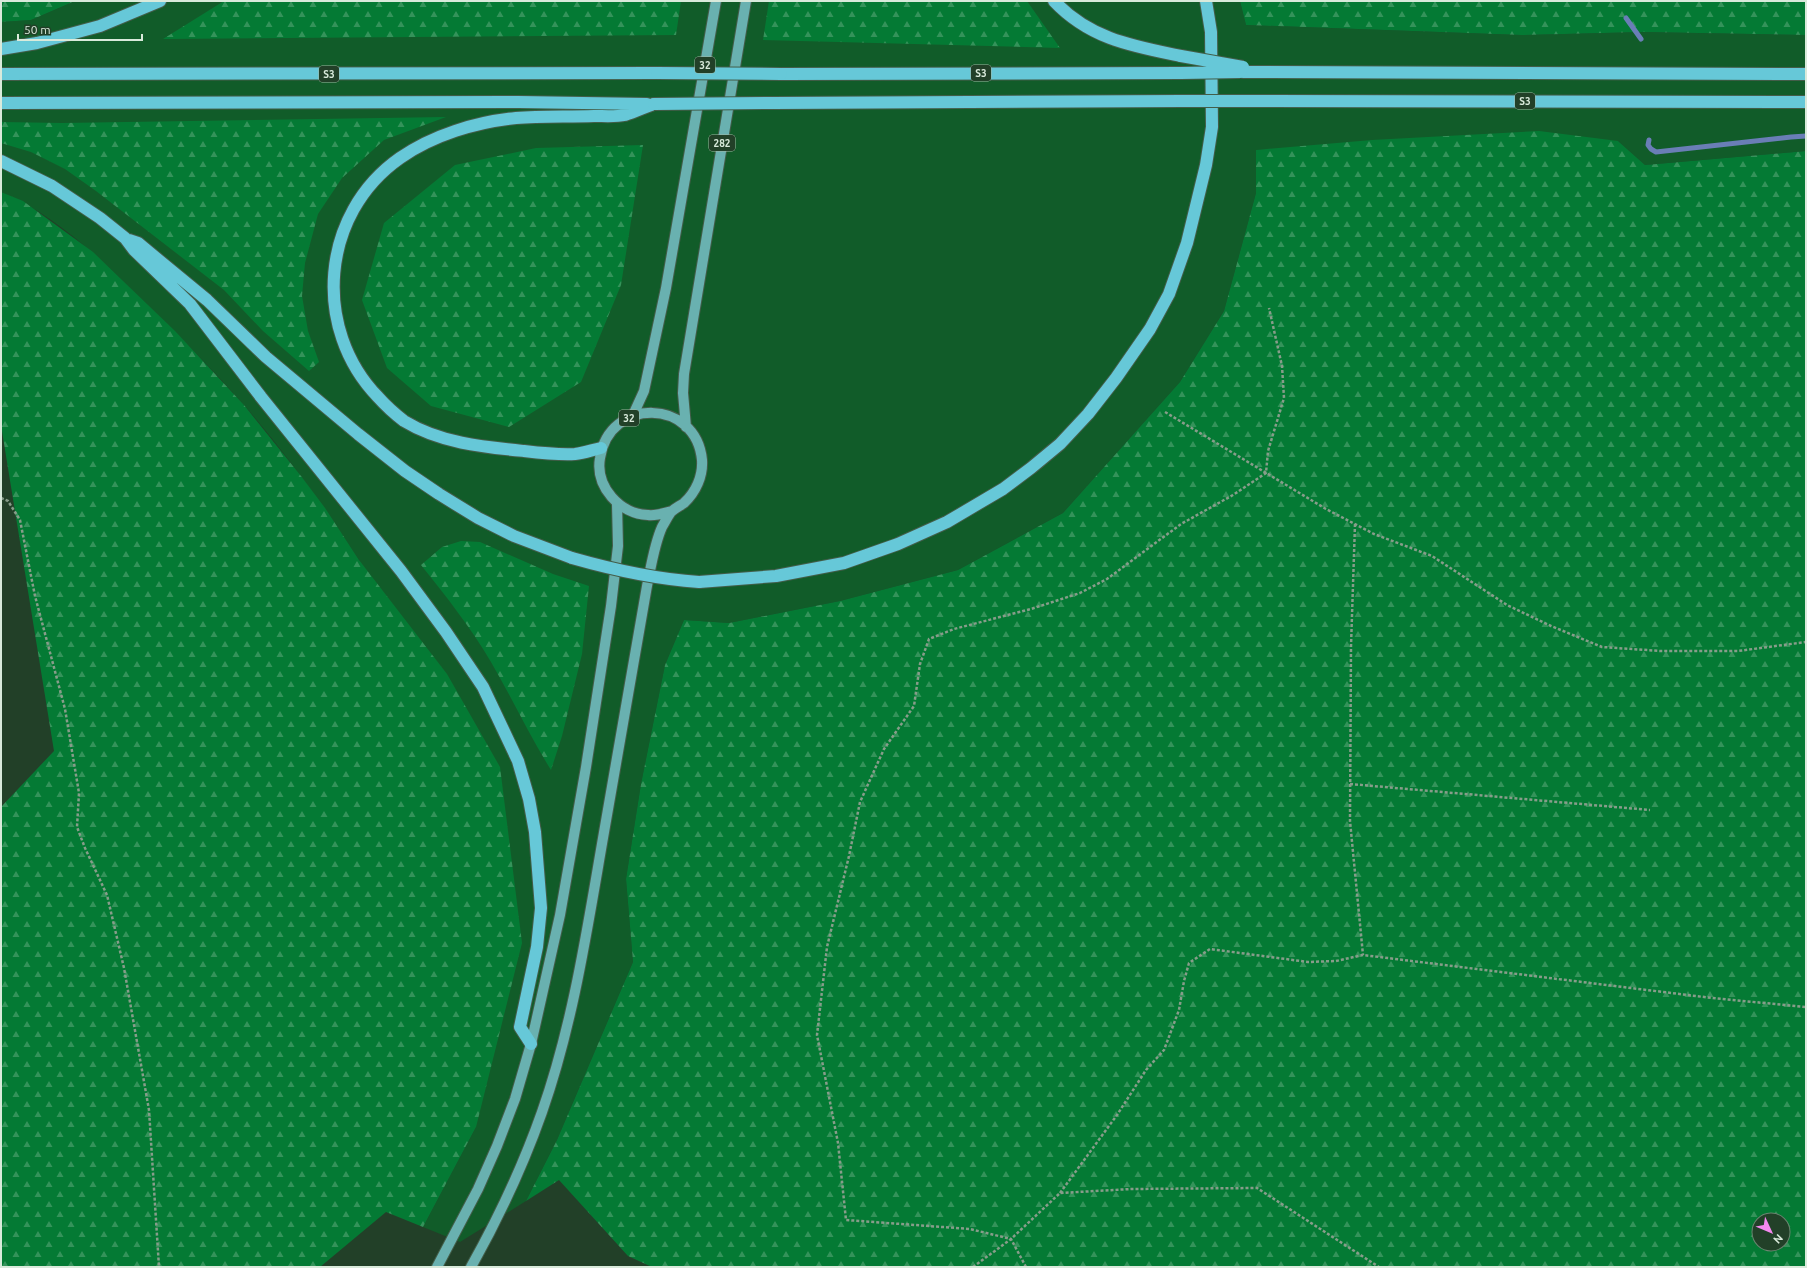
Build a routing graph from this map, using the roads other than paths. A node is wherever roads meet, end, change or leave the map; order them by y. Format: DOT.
graph roads {
  1 [pos="160,1"];
  2 [pos="716,1"];
  3 [pos="746,1"];
  4 [pos="1054,1"];
  5 [pos="1206,1"];
  6 [pos="1,50"];
  7 [pos="1243,70"];
  8 [pos="1,74"];
  9 [pos="1806,74"];
  10 [pos="1806,102"];
  11 [pos="1,103"];
  12 [pos="654,104"];
  13 [pos="1,160"];
  14 [pos="125,238"];
  15 [pos="633,415"];
  16 [pos="686,427"];
  17 [pos="601,448"];
  18 [pos="617,504"];
  19 [pos="672,511"];
  20 [pos="531,1044"];
  21 [pos="437,1267"];
  22 [pos="471,1267"];
  1 -- 6 [label="highway"];
  2 -- 15 [label="main road, 32"];
  3 -- 16 [label="main road, 282"];
  4 -- 7 [label="highway, bridge"];
  5 -- 14 [label="highway, bridge"];
  7 -- 8 [label="highway, S3, bridge"];
  7 -- 9 [label="highway, S3"];
  10 -- 12 [label="highway, S3, bridge"];
  11 -- 12 [label="highway, S3"];
  12 -- 17 [label="highway"];
  13 -- 14 [label="highway"];
  14 -- 20 [label="highway"];
  15 -- 16 [label="main road, 32"];
  15 -- 17 [label="main road, 32"];
  16 -- 19 [label="main road, 32"];
  17 -- 18 [label="main road, 32"];
  18 -- 19 [label="main road, 32"];
  18 -- 20 [label="main road"];
  19 -- 22 [label="main road"];
  20 -- 21 [label="main road"];
}
